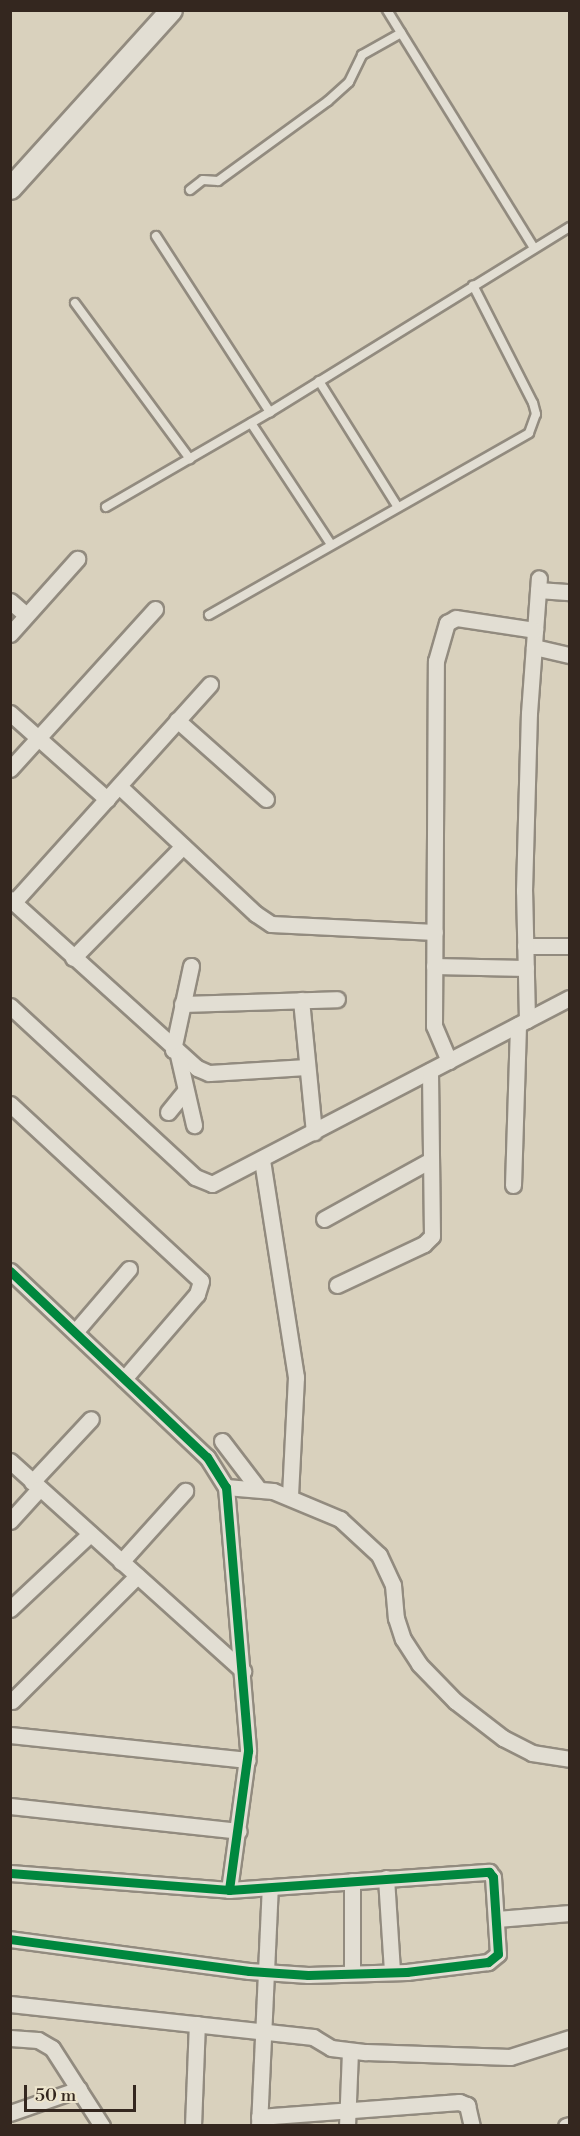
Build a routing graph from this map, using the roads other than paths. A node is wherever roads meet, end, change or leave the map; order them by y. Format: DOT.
graph roads {
  1 [pos="387,10"];
  2 [pos="166,16"];
  3 [pos="401,33"];
  4 [pos="10,188"];
  5 [pos="190,190"];
  6 [pos="570,227"];
  7 [pos="156,236"];
  8 [pos="534,248"];
  9 [pos="472,285"];
  10 [pos="75,303"];
  11 [pos="320,381"];
  12 [pos="270,412"];
  13 [pos="252,423"];
  14 [pos="190,459"];
  15 [pos="397,506"];
  16 [pos="106,507"];
  17 [pos="330,543"];
  18 [pos="77,559"];
  19 [pos="570,592"];
  20 [pos="10,601"];
  21 [pos="155,609"];
  22 [pos="27,615"];
  23 [pos="209,615"];
  24 [pos="535,630"];
  25 [pos="10,634"];
  26 [pos="534,647"];
  27 [pos="570,655"];
  28 [pos="210,684"];
  29 [pos="10,712"];
  30 [pos="177,720"];
  31 [pos="39,738"];
  32 [pos="10,769"];
  33 [pos="119,786"];
  34 [pos="107,799"];
  35 [pos="266,799"];
  36 [pos="183,846"];
  37 [pos="12,900"];
  38 [pos="435,932"];
  39 [pos="525,946"];
  40 [pos="570,946"];
  41 [pos="74,958"];
  42 [pos="190,966"];
  43 [pos="434,966"];
  44 [pos="526,968"];
  45 [pos="570,998"];
  46 [pos="337,999"];
  47 [pos="301,1000"];
  48 [pos="182,1004"];
  49 [pos="10,1006"];
  50 [pos="523,1022"];
  51 [pos="176,1053"];
  52 [pos="449,1061"];
  53 [pos="307,1067"];
  54 [pos="430,1071"];
  55 [pos="186,1090"];
  56 [pos="10,1104"];
  57 [pos="168,1112"];
  58 [pos="194,1125"];
  59 [pos="314,1132"];
  60 [pos="262,1160"];
  61 [pos="431,1160"];
  62 [pos="513,1185"];
  63 [pos="324,1219"];
  64 [pos="129,1269"];
  65 [pos="10,1271"];
  66 [pos="337,1285"];
  67 [pos="75,1332"];
  68 [pos="124,1379"];
  69 [pos="91,1419"];
  70 [pos="222,1441"];
  71 [pos="11,1463"];
  72 [pos="36,1485"];
  73 [pos="226,1487"];
  74 [pos="257,1487"];
  75 [pos="185,1491"];
  76 [pos="290,1496"];
  77 [pos="10,1521"];
  78 [pos="90,1534"];
  79 [pos="121,1562"];
  80 [pos="136,1576"];
  81 [pos="10,1610"];
  82 [pos="243,1671"];
  83 [pos="12,1701"];
  84 [pos="10,1735"];
  85 [pos="570,1759"];
  86 [pos="248,1760"];
  87 [pos="10,1806"];
  88 [pos="239,1831"];
  89 [pos="10,1873"];
  90 [pos="386,1878"];
  91 [pos="352,1881"];
  92 [pos="270,1887"];
  93 [pos="229,1890"];
  94 [pos="570,1913"];
  95 [pos="497,1919"];
  96 [pos="10,1939"];
  97 [pos="392,1972"];
  98 [pos="266,1973"];
  99 [pos="352,1973"];
  100 [pos="10,2004"];
  101 [pos="197,2024"];
  102 [pos="264,2032"];
  103 [pos="10,2038"];
  104 [pos="570,2038"];
  105 [pos="350,2051"];
  106 [pos="79,2089"];
  107 [pos="10,2113"];
  108 [pos="347,2119"];
  109 [pos="259,2121"];
  110 [pos="102,2126"];
  111 [pos="193,2126"];
  112 [pos="472,2126"];
  1 -- 3 [label="lane"];
  2 -- 4 [label="main road"];
  3 -- 5 [label="lane"];
  3 -- 8 [label="lane"];
  6 -- 8 [label="lane"];
  7 -- 12 [label="lane"];
  8 -- 9 [label="lane"];
  9 -- 11 [label="lane"];
  9 -- 15 [label="lane"];
  10 -- 14 [label="lane"];
  11 -- 12 [label="lane"];
  11 -- 15 [label="lane"];
  12 -- 13 [label="lane"];
  13 -- 14 [label="lane"];
  13 -- 17 [label="lane"];
  14 -- 16 [label="lane"];
  15 -- 17 [label="lane"];
  17 -- 23 [label="lane"];
  18 -- 22 [label="street"];
  19 -- 24 [label="street"];
  20 -- 22 [label="street"];
  21 -- 31 [label="street"];
  22 -- 25 [label="street"];
  24 -- 26 [label="street"];
  24 -- 38 [label="street"];
  26 -- 27 [label="street"];
  26 -- 39 [label="street"];
  28 -- 30 [label="street"];
  29 -- 31 [label="street"];
  30 -- 33 [label="street"];
  30 -- 35 [label="street"];
  31 -- 32 [label="street"];
  31 -- 34 [label="street"];
  33 -- 34 [label="street"];
  33 -- 36 [label="street"];
  34 -- 37 [label="street"];
  36 -- 38 [label="street"];
  36 -- 41 [label="street"];
  37 -- 41 [label="street"];
  38 -- 43 [label="street"];
  39 -- 40 [label="street"];
  39 -- 44 [label="street"];
  41 -- 51 [label="street"];
  42 -- 48 [label="street"];
  43 -- 44 [label="street"];
  43 -- 52 [label="street"];
  44 -- 50 [label="street"];
  45 -- 50 [label="street"];
  46 -- 47 [label="street"];
  47 -- 48 [label="street"];
  47 -- 53 [label="street"];
  48 -- 51 [label="street"];
  49 -- 60 [label="street"];
  50 -- 52 [label="street"];
  50 -- 62 [label="street"];
  51 -- 53 [label="street"];
  51 -- 55 [label="street"];
  52 -- 54 [label="street"];
  53 -- 59 [label="street"];
  54 -- 59 [label="street"];
  54 -- 61 [label="street"];
  55 -- 57 [label="street"];
  55 -- 58 [label="street"];
  56 -- 68 [label="street"];
  59 -- 60 [label="street"];
  60 -- 76 [label="street"];
  61 -- 63 [label="street"];
  61 -- 66 [label="street"];
  64 -- 67 [label="street"];
  65 -- 67 [label="street"];
  67 -- 68 [label="street"];
  68 -- 73 [label="street"];
  69 -- 72 [label="street"];
  70 -- 74 [label="street"];
  71 -- 72 [label="street"];
  72 -- 77 [label="street"];
  72 -- 78 [label="street"];
  73 -- 74 [label="street"];
  73 -- 82 [label="street"];
  74 -- 76 [label="street"];
  75 -- 79 [label="street"];
  76 -- 85 [label="street"];
  78 -- 79 [label="street"];
  78 -- 81 [label="street"];
  79 -- 80 [label="street"];
  80 -- 82 [label="street"];
  80 -- 83 [label="street"];
  82 -- 86 [label="street"];
  84 -- 86 [label="street"];
  86 -- 88 [label="street"];
  87 -- 88 [label="street"];
  88 -- 93 [label="street"];
  89 -- 93 [label="street"];
  90 -- 91 [label="street"];
  90 -- 95 [label="street"];
  90 -- 97 [label="street"];
  91 -- 92 [label="street"];
  91 -- 99 [label="street"];
  92 -- 93 [label="street"];
  92 -- 98 [label="street"];
  94 -- 95 [label="street"];
  95 -- 97 [label="street"];
  96 -- 98 [label="street"];
  97 -- 99 [label="street"];
  98 -- 99 [label="street"];
  98 -- 102 [label="street"];
  100 -- 101 [label="street"];
  101 -- 102 [label="street"];
  101 -- 111 [label="street"];
  102 -- 105 [label="street"];
  102 -- 109 [label="street"];
  103 -- 106 [label="street"];
  104 -- 105 [label="street"];
  105 -- 108 [label="street"];
  106 -- 107 [label="street"];
  106 -- 110 [label="street"];
  108 -- 109 [label="street"];
  108 -- 112 [label="street"];
}
